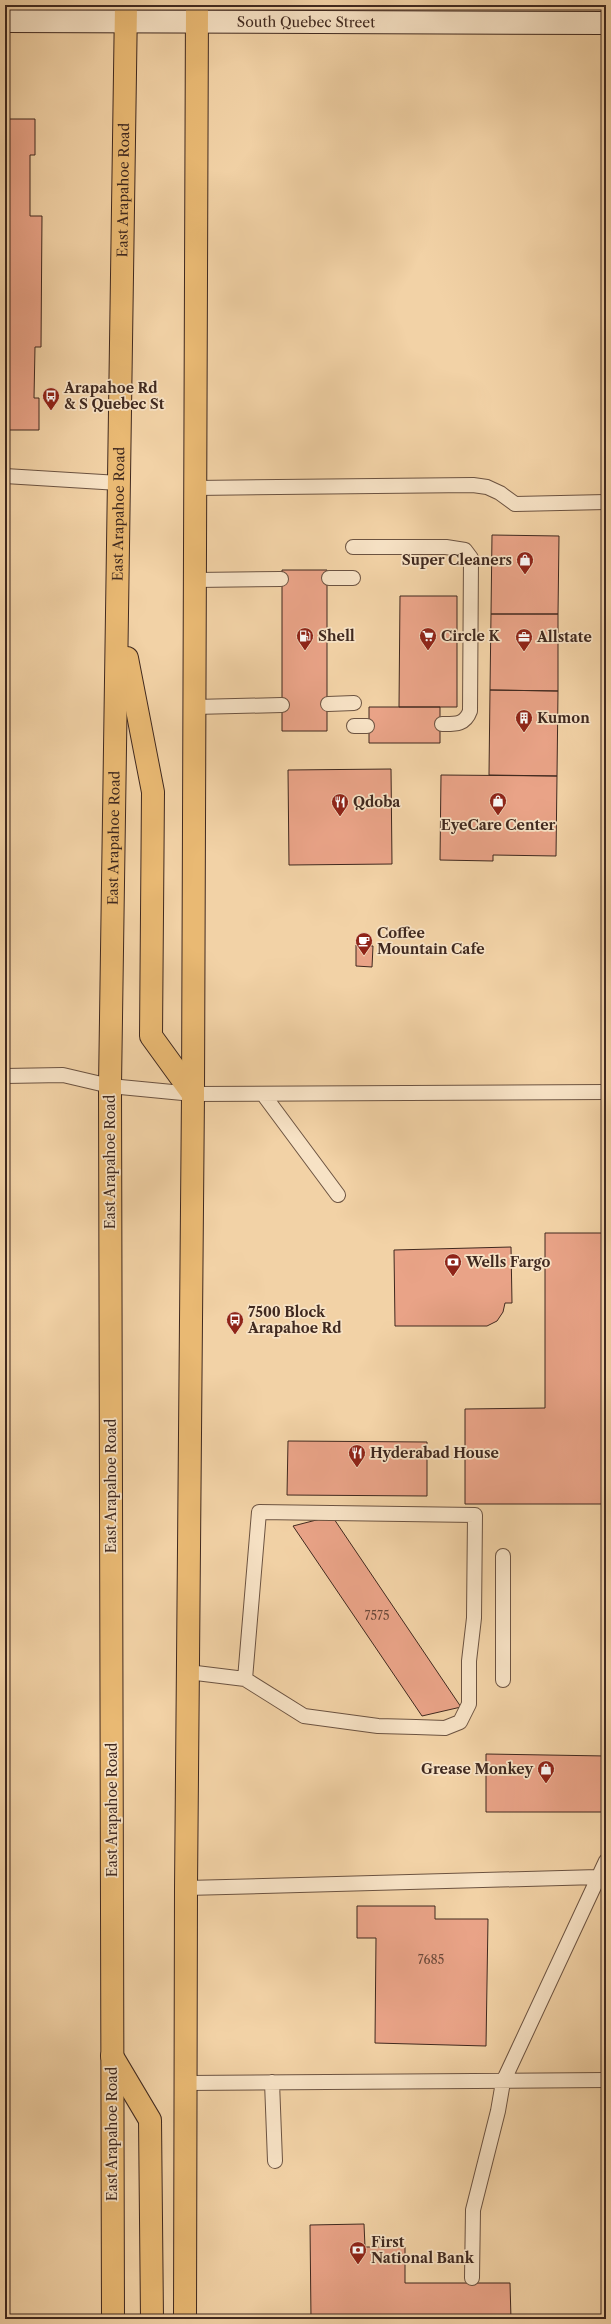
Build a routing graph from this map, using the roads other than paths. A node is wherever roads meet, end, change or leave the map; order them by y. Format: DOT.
graph roads {
  1 [pos="126,13"];
  2 [pos="197,13"];
  3 [pos="5,21"];
  4 [pos="606,23"];
  5 [pos="5,476"];
  6 [pos="119,483"];
  7 [pos="195,488"];
  8 [pos="606,502"];
  9 [pos="353,547"];
  10 [pos="329,578"];
  11 [pos="353,578"];
  12 [pos="281,579"];
  13 [pos="195,580"];
  14 [pos="118,614"];
  15 [pos="328,704"];
  16 [pos="354,704"];
  17 [pos="282,705"];
  18 [pos="194,707"];
  19 [pos="442,724"];
  20 [pos="5,1076"];
  21 [pos="110,1086"];
  22 [pos="606,1092"];
  23 [pos="193,1094"];
  24 [pos="264,1094"];
  25 [pos="338,1195"];
  26 [pos="503,1556"];
  27 [pos="188,1672"];
  28 [pos="245,1679"];
  29 [pos="503,1680"];
  30 [pos="606,1861"];
  31 [pos="598,1877"];
  32 [pos="186,1888"];
  33 [pos="112,2056"];
  34 [pos="606,2080"];
  35 [pos="186,2082"];
  36 [pos="272,2082"];
  37 [pos="503,2082"];
  38 [pos="275,2161"];
  39 [pos="472,2278"];
  40 [pos="113,2319"];
  41 [pos="152,2319"];
  42 [pos="186,2319"];
  1 -- 2 [label="main road, South Quebec Street"];
  1 -- 3 [label="main road, South Quebec Street"];
  1 -- 6 [label="main road, East Arapahoe Road"];
  2 -- 4 [label="main road, South Quebec Street"];
  2 -- 7 [label="main road"];
  5 -- 6 [label="lane"];
  6 -- 14 [label="main road, East Arapahoe Road"];
  7 -- 8 [label="lane"];
  7 -- 13 [label="main road"];
  9 -- 19 [label="lane"];
  10 -- 11 [label="lane"];
  12 -- 13 [label="lane"];
  13 -- 18 [label="main road"];
  14 -- 21 [label="main road, East Arapahoe Road"];
  14 -- 23 [label="main road"];
  15 -- 16 [label="lane"];
  17 -- 18 [label="lane"];
  18 -- 23 [label="main road"];
  20 -- 21 [label="lane"];
  21 -- 23 [label="lane"];
  21 -- 33 [label="main road, East Arapahoe Road"];
  22 -- 24 [label="lane"];
  23 -- 24 [label="lane"];
  23 -- 27 [label="main road"];
  24 -- 25 [label="lane"];
  26 -- 29 [label="lane"];
  27 -- 28 [label="lane"];
  27 -- 32 [label="main road"];
  28 -- 28 [label="lane"];
  30 -- 31 [label="lane"];
  31 -- 32 [label="lane"];
  31 -- 37 [label="lane"];
  32 -- 35 [label="main road"];
  33 -- 40 [label="main road, East Arapahoe Road"];
  33 -- 41 [label="main road"];
  34 -- 37 [label="lane"];
  35 -- 36 [label="lane"];
  35 -- 42 [label="main road"];
  36 -- 37 [label="lane"];
  36 -- 38 [label="lane"];
  37 -- 39 [label="lane"];
}
